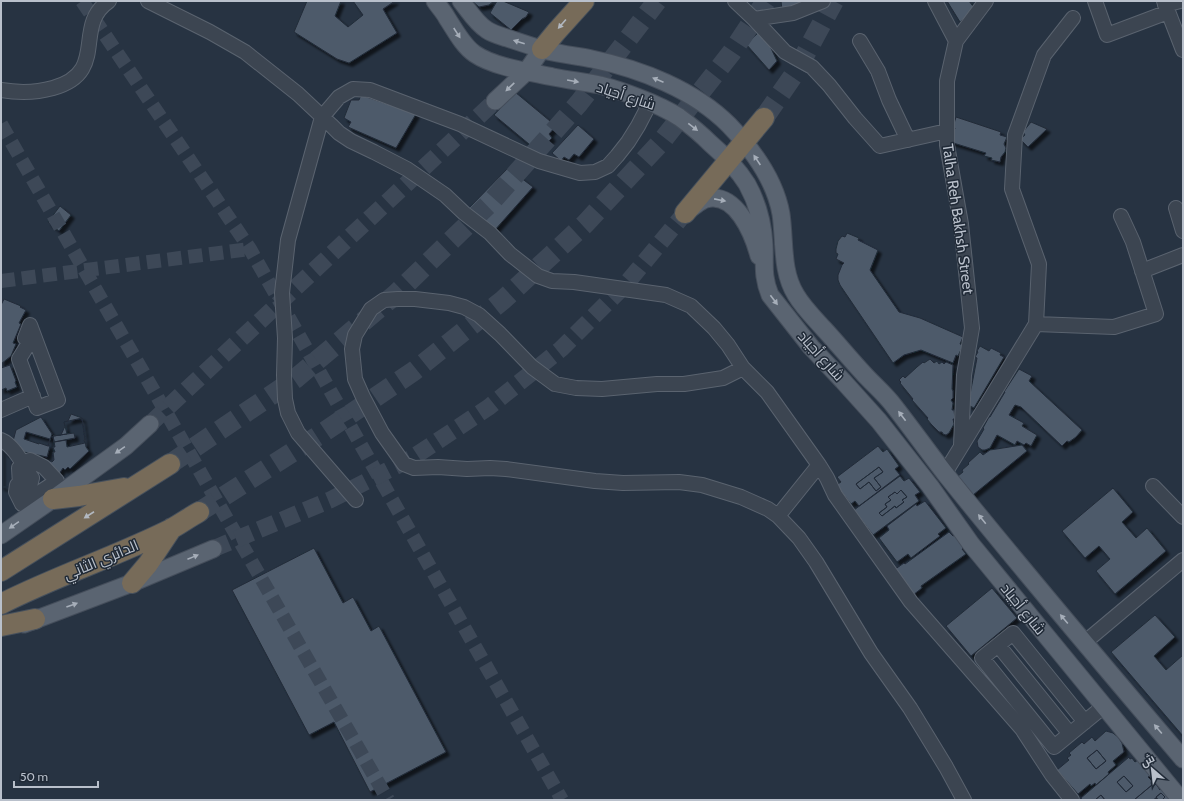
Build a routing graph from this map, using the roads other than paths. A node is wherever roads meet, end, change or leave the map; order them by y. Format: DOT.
graph roads {
  1 [pos="109,1"];
  2 [pos="148,1"];
  3 [pos="435,1"];
  4 [pos="461,1"];
  5 [pos="584,1"];
  6 [pos="735,1"];
  7 [pos="823,1"];
  8 [pos="935,1"];
  9 [pos="986,1"];
  10 [pos="1095,1"];
  11 [pos="1180,1"];
  12 [pos="1166,6"];
  13 [pos="1073,18"];
  14 [pos="754,20"];
  15 [pos="860,41"];
  16 [pos="956,41"];
  17 [pos="1182,44"];
  18 [pos="542,49"];
  19 [pos="526,72"];
  20 [pos="1,90"];
  21 [pos="495,101"];
  22 [pos="650,103"];
  23 [pos="322,117"];
  24 [pos="764,118"];
  25 [pos="947,131"];
  26 [pos="908,140"];
  27 [pos="743,142"];
  28 [pos="729,160"];
  29 [pos="1176,208"];
  30 [pos="685,213"];
  31 [pos="1121,216"];
  32 [pos="1183,231"];
  33 [pos="1183,255"];
  34 [pos="1142,271"];
  35 [pos="764,274"];
  36 [pos="1036,324"];
  37 [pos="742,368"];
  38 [pos="33,396"];
  39 [pos="1,410"];
  40 [pos="150,424"];
  41 [pos="1,440"];
  42 [pos="961,447"];
  43 [pos="170,464"];
  44 [pos="24,465"];
  45 [pos="819,465"];
  46 [pos="945,473"];
  47 [pos="134,486"];
  48 [pos="1153,486"];
  49 [pos="356,500"];
  50 [pos="41,502"];
  51 [pos="1181,511"];
  52 [pos="200,512"];
  53 [pos="778,516"];
  54 [pos="172,528"];
  55 [pos="1,534"];
  56 [pos="213,549"];
  57 [pos="1183,560"];
  58 [pos="1,571"];
  59 [pos="132,583"];
  60 [pos="1,604"];
  61 [pos="35,619"];
  62 [pos="1,626"];
  63 [pos="1,632"];
  64 [pos="1084,643"];
  65 [pos="998,645"];
  66 [pos="1103,707"];
  67 [pos="1085,722"];
  68 [pos="1070,734"];
  69 [pos="1183,759"];
  70 [pos="964,800"];
  71 [pos="1072,800"];
  72 [pos="1181,800"];
  1 -- 20 [label="street"];
  2 -- 23 [label="street"];
  3 -- 19 [label="main road, شارع أجياد, one-way"];
  18 -- 4 [label="main road, شارع أجياد, one-way"];
  5 -- 18 [label="highway, one-way"];
  6 -- 14 [label="street"];
  7 -- 14 [label="street"];
  8 -- 16 [label="street"];
  9 -- 16 [label="street, Talha Reh Bakhsh Street"];
  10 -- 12 [label="street"];
  11 -- 12 [label="street"];
  12 -- 17 [label="street"];
  13 -- 36 [label="street"];
  14 -- 26 [label="street"];
  15 -- 26 [label="street"];
  16 -- 25 [label="street, Talha Reh Bakhsh Street"];
  18 -- 19 [label="main road"];
  27 -- 18 [label="main road, شارع أجياد, one-way"];
  19 -- 21 [label="main road, one-way"];
  19 -- 22 [label="main road, شارع أجياد, one-way"];
  22 -- 23 [label="street"];
  22 -- 28 [label="main road, شارع أجياد, one-way"];
  23 -- 37 [label="street"];
  23 -- 49 [label="street"];
  24 -- 27 [label="highway"];
  25 -- 26 [label="street"];
  25 -- 42 [label="street, Talha Reh Bakhsh Street"];
  27 -- 28 [label="highway"];
  46 -- 27 [label="main road, شارع أجياد, one-way"];
  28 -- 30 [label="highway"];
  28 -- 35 [label="main road, شارع أجياد"];
  29 -- 32 [label="street"];
  30 -- 35 [label="main road, one-way"];
  31 -- 34 [label="street"];
  33 -- 34 [label="street"];
  34 -- 36 [label="street"];
  35 -- 66 [label="main road, شارع أجياد, one-way"];
  36 -- 42 [label="street"];
  37 -- 45 [label="street"];
  37 -- 53 [label="street"];
  38 -- 38 [label="street"];
  38 -- 39 [label="street"];
  40 -- 50 [label="main road, one-way"];
  41 -- 44 [label="street"];
  42 -- 46 [label="street"];
  43 -- 47 [label="highway"];
  44 -- 50 [label="street"];
  44 -- 50 [label="street"];
  45 -- 53 [label="street"];
  45 -- 71 [label="street"];
  64 -- 46 [label="main road, شارع أجياد, one-way"];
  47 -- 50 [label="highway"];
  47 -- 58 [label="highway, one-way"];
  48 -- 51 [label="street"];
  50 -- 55 [label="main road, one-way"];
  52 -- 54 [label="highway, الدائري الثاني"];
  53 -- 70 [label="street"];
  54 -- 59 [label="highway"];
  54 -- 60 [label="highway, الدائري الثاني"];
  59 -- 56 [label="main road, one-way"];
  57 -- 64 [label="street"];
  61 -- 59 [label="main road, one-way"];
  61 -- 62 [label="highway"];
  61 -- 63 [label="main road"];
  69 -- 64 [label="main road, شارع أجياد, one-way"];
  65 -- 67 [label="street"];
  65 -- 68 [label="street"];
  65 -- 68 [label="street"];
  66 -- 67 [label="street"];
  66 -- 72 [label="main road, شارع أجياد"];
  67 -- 68 [label="street"];
}
